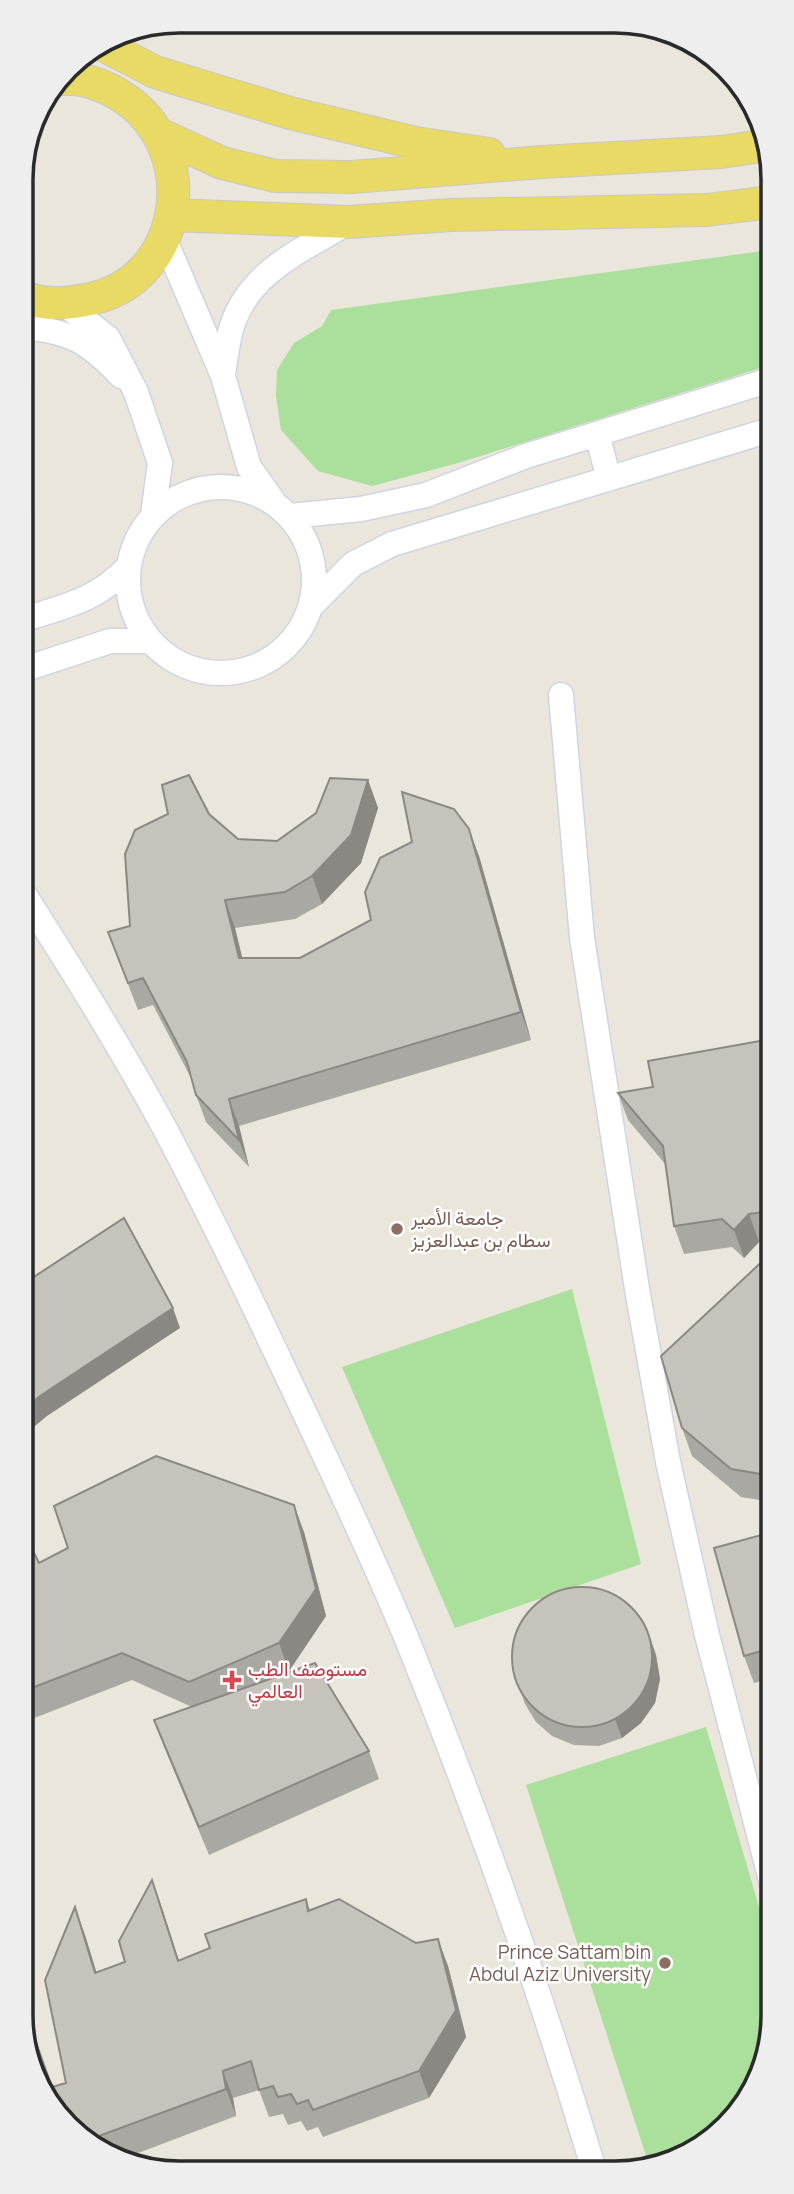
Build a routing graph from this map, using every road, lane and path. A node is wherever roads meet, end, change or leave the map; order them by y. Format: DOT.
graph roads {
  1 [pos="112,49"];
  2 [pos="88,65"];
  3 [pos="73,79"];
  4 [pos="106,87"];
  5 [pos="161,135"];
  6 [pos="757,147"];
  7 [pos="542,162"];
  8 [pos="761,203"];
  9 [pos="349,222"];
  10 [pos="168,227"];
  11 [pos="34,300"];
  12 [pos="64,304"];
  13 [pos="34,328"];
  14 [pos="223,376"];
  15 [pos="761,383"];
  16 [pos="136,392"];
  17 [pos="761,433"];
  18 [pos="597,434"];
  19 [pos="609,480"];
  20 [pos="282,509"];
  21 [pos="153,515"];
  22 [pos="128,567"];
  23 [pos="312,605"];
  24 [pos="34,616"];
  25 [pos="146,641"];
  26 [pos="34,666"];
  27 [pos="561,695"];
  28 [pos="34,909"];
  29 [pos="760,1838"];
  30 [pos="591,2161"];
  1 -- 7 [label="main road"];
  2 -- 4 [label="main road"];
  3 -- 4 [label="main road"];
  4 -- 5 [label="main road"];
  5 -- 7 [label="main road"];
  5 -- 10 [label="main road"];
  6 -- 7 [label="main road"];
  8 -- 9 [label="main road"];
  9 -- 10 [label="main road"];
  9 -- 14 [label="street"];
  10 -- 12 [label="main road"];
  10 -- 14 [label="street"];
  11 -- 12 [label="main road"];
  12 -- 16 [label="street"];
  13 -- 16 [label="street"];
  14 -- 20 [label="street"];
  15 -- 18 [label="street"];
  16 -- 21 [label="street"];
  17 -- 19 [label="street"];
  18 -- 19 [label="street"];
  18 -- 20 [label="street"];
  19 -- 23 [label="street"];
  20 -- 21 [label="street"];
  20 -- 23 [label="street"];
  21 -- 22 [label="street"];
  22 -- 24 [label="street"];
  22 -- 25 [label="street"];
  23 -- 25 [label="street"];
  25 -- 26 [label="street"];
  27 -- 29 [label="street"];
  28 -- 30 [label="street"];
}
